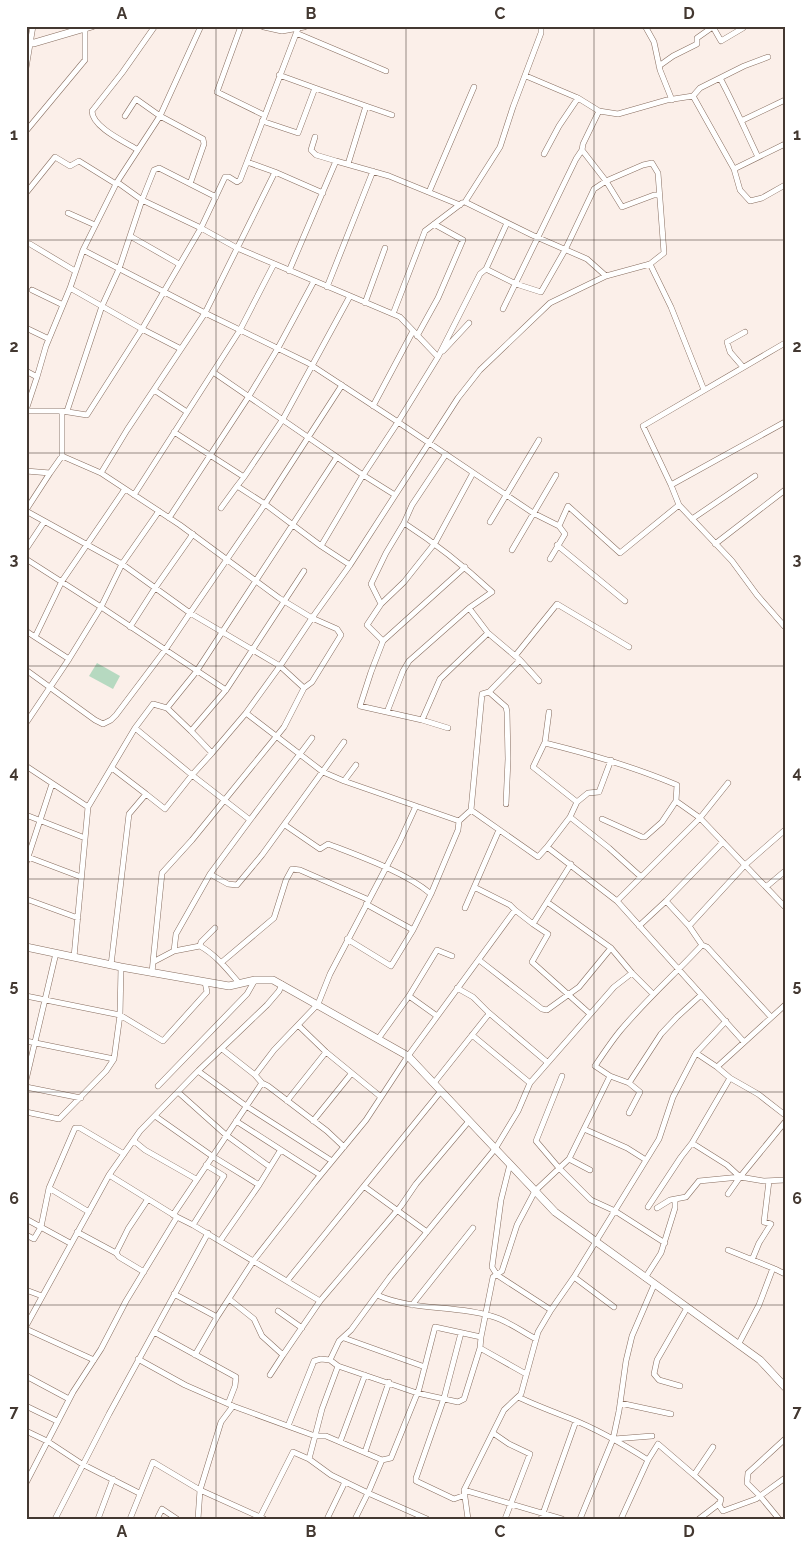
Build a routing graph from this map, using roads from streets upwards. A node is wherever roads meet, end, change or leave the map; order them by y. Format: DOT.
graph roads {
  1 [pos="33,26"];
  2 [pos="155,26"];
  3 [pos="201,26"];
  4 [pos="241,26"];
  5 [pos="264,26"];
  6 [pos="541,26"];
  7 [pos="645,26"];
  8 [pos="713,26"];
  9 [pos="742,26"];
  10 [pos="88,27"];
  11 [pos="299,28"];
  12 [pos="28,45"];
  13 [pos="768,57"];
  14 [pos="659,66"];
  15 [pos="26,68"];
  16 [pos="386,71"];
  17 [pos="279,75"];
  18 [pos="526,76"];
  19 [pos="720,78"];
  20 [pos="474,87"];
  21 [pos="315,88"];
  22 [pos="693,96"];
  23 [pos="578,98"];
  24 [pos="672,100"];
  25 [pos="785,100"];
  26 [pos="366,106"];
  27 [pos="599,112"];
  28 [pos="392,115"];
  29 [pos="125,116"];
  30 [pos="160,116"];
  31 [pos="263,118"];
  32 [pos="741,121"];
  33 [pos="26,131"];
  34 [pos="315,137"];
  35 [pos="784,145"];
  36 [pos="138,150"];
  37 [pos="582,150"];
  38 [pos="544,154"];
  39 [pos="758,157"];
  40 [pos="336,161"];
  41 [pos="247,162"];
  42 [pos="348,164"];
  43 [pos="734,169"];
  44 [pos="275,172"];
  45 [pos="374,172"];
  46 [pos="606,181"];
  47 [pos="117,183"];
  48 [pos="190,184"];
  49 [pos="785,185"];
  50 [pos="430,192"];
  51 [pos="26,193"];
  52 [pos="323,193"];
  53 [pos="658,195"];
  54 [pos="216,197"];
  55 [pos="142,200"];
  56 [pos="462,203"];
  57 [pos="68,213"];
  58 [pos="507,223"];
  59 [pos="434,224"];
  60 [pos="95,226"];
  61 [pos="201,228"];
  62 [pos="130,236"];
  63 [pos="539,238"];
  64 [pos="27,244"];
  65 [pos="236,248"];
  66 [pos="385,248"];
  67 [pos="82,250"];
  68 [pos="565,250"];
  69 [pos="179,264"];
  70 [pos="274,264"];
  71 [pos="650,264"];
  72 [pos="119,269"];
  73 [pos="486,269"];
  74 [pos="290,270"];
  75 [pos="75,271"];
  76 [pos="606,276"];
  77 [pos="314,281"];
  78 [pos="516,284"];
  79 [pos="327,287"];
  80 [pos="70,288"];
  81 [pos="32,290"];
  82 [pos="164,292"];
  83 [pos="350,296"];
  84 [pos="365,303"];
  85 [pos="63,305"];
  86 [pos="102,306"];
  87 [pos="503,309"];
  88 [pos="205,313"];
  89 [pos="393,314"];
  90 [pos="469,323"];
  91 [pos="26,328"];
  92 [pos="142,329"];
  93 [pos="240,330"];
  94 [pos="413,331"];
  95 [pos="745,332"];
  96 [pos="417,336"];
  97 [pos="49,339"];
  98 [pos="785,343"];
  99 [pos="278,348"];
  100 [pos="181,349"];
  101 [pos="438,357"];
  102 [pos="312,366"];
  103 [pos="743,367"];
  104 [pos="26,371"];
  105 [pos="213,372"];
  106 [pos="37,377"];
  107 [pos="342,385"];
  108 [pos="154,390"];
  109 [pos="704,390"];
  110 [pos="249,396"];
  111 [pos="373,406"];
  112 [pos="26,411"];
  113 [pos="65,411"];
  114 [pos="187,412"];
  115 [pos="283,419"];
  116 [pos="398,422"];
  117 [pos="785,422"];
  118 [pos="174,432"];
  119 [pos="309,437"];
  120 [pos="539,440"];
  121 [pos="430,443"];
  122 [pos="446,454"];
  123 [pos="210,455"];
  124 [pos="62,456"];
  125 [pos="337,457"];
  126 [pos="26,471"];
  127 [pos="50,473"];
  128 [pos="101,473"];
  129 [pos="474,473"];
  130 [pos="363,475"];
  131 [pos="556,475"];
  132 [pos="755,476"];
  133 [pos="244,477"];
  134 [pos="671,485"];
  135 [pos="237,486"];
  136 [pos="125,489"];
  137 [pos="785,490"];
  138 [pos="134,495"];
  139 [pos="396,495"];
  140 [pos="506,495"];
  141 [pos="265,504"];
  142 [pos="679,506"];
  143 [pos="221,508"];
  144 [pos="26,511"];
  145 [pos="159,511"];
  146 [pos="533,513"];
  147 [pos="169,518"];
  148 [pos="692,519"];
  149 [pos="44,522"];
  150 [pos="490,522"];
  151 [pos="404,523"];
  152 [pos="293,525"];
  153 [pos="559,526"];
  154 [pos="193,534"];
  155 [pos="435,543"];
  156 [pos="86,544"];
  157 [pos="715,544"];
  158 [pos="557,545"];
  159 [pos="321,546"];
  160 [pos="26,549"];
  161 [pos="512,550"];
  162 [pos="26,559"];
  163 [pos="227,559"];
  164 [pos="550,559"];
  165 [pos="122,564"];
  166 [pos="350,565"];
  167 [pos="466,567"];
  168 [pos="304,571"];
  169 [pos="255,580"];
  170 [pos="62,581"];
  171 [pos="155,588"];
  172 [pos="285,601"];
  173 [pos="625,601"];
  174 [pos="381,604"];
  175 [pos="101,607"];
  176 [pos="469,608"];
  177 [pos="190,613"];
  178 [pos="312,618"];
  179 [pos="130,627"];
  180 [pos="785,628"];
  181 [pos="26,631"];
  182 [pos="222,632"];
  183 [pos="488,633"];
  184 [pos="35,637"];
  185 [pos="383,641"];
  186 [pos="629,647"];
  187 [pos="165,650"];
  188 [pos="252,651"];
  189 [pos="518,658"];
  190 [pos="69,659"];
  191 [pos="280,666"];
  192 [pos="26,670"];
  193 [pos="196,672"];
  194 [pos="539,681"];
  195 [pos="50,687"];
  196 [pos="304,688"];
  197 [pos="226,690"];
  198 [pos="489,692"];
  199 [pos="167,708"];
  200 [pos="387,712"];
  201 [pos="549,712"];
  202 [pos="246,713"];
  203 [pos="422,720"];
  204 [pos="26,723"];
  205 [pos="135,728"];
  206 [pos="448,728"];
  207 [pos="191,731"];
  208 [pos="276,736"];
  209 [pos="312,738"];
  210 [pos="344,742"];
  211 [pos="545,743"];
  212 [pos="212,753"];
  213 [pos="299,755"];
  214 [pos="611,760"];
  215 [pos="356,765"];
  216 [pos="26,766"];
  217 [pos="112,768"];
  218 [pos="323,772"];
  219 [pos="192,775"];
  220 [pos="344,781"];
  221 [pos="728,783"];
  222 [pos="52,784"];
  223 [pos="146,794"];
  224 [pos="224,800"];
  225 [pos="676,801"];
  226 [pos="577,802"];
  227 [pos="506,804"];
  228 [pos="416,806"];
  229 [pos="88,807"];
  230 [pos="471,810"];
  231 [pos="26,815"];
  232 [pos="570,817"];
  233 [pos="700,818"];
  234 [pos="602,819"];
  235 [pos="250,820"];
  236 [pos="40,821"];
  237 [pos="459,821"];
  238 [pos="285,825"];
  239 [pos="499,830"];
  240 [pos="785,830"];
  241 [pos="85,838"];
  242 [pos="723,842"];
  243 [pos="547,846"];
  244 [pos="27,860"];
  245 [pos="571,864"];
  246 [pos="745,865"];
  247 [pos="386,868"];
  248 [pos="785,871"];
  249 [pos="210,874"];
  250 [pos="640,876"];
  251 [pos="81,877"];
  252 [pos="474,887"];
  253 [pos="766,887"];
  254 [pos="431,894"];
  255 [pos="26,899"];
  256 [pos="616,901"];
  257 [pos="666,901"];
  258 [pos="368,902"];
  259 [pos="547,902"];
  260 [pos="785,907"];
  261 [pos="465,908"];
  262 [pos="515,910"];
  263 [pos="78,918"];
  264 [pos="533,924"];
  265 [pos="639,926"];
  266 [pos="689,926"];
  267 [pos="215,928"];
  268 [pos="413,930"];
  269 [pos="347,940"];
  270 [pos="702,945"];
  271 [pos="26,946"];
  272 [pos="200,946"];
  273 [pos="611,948"];
  274 [pos="174,951"];
  275 [pos="56,953"];
  276 [pos="452,956"];
  277 [pos="74,957"];
  278 [pos="479,960"];
  279 [pos="153,962"];
  280 [pos="222,962"];
  281 [pos="111,965"];
  282 [pos="121,967"];
  283 [pos="679,970"];
  284 [pos="152,973"];
  285 [pos="632,973"];
  286 [pos="255,980"];
  287 [pos="205,982"];
  288 [pos="240,983"];
  289 [pos="282,984"];
  290 [pos="457,988"];
  291 [pos="568,994"];
  292 [pos="653,994"];
  293 [pos="701,995"];
  294 [pos="26,996"];
  295 [pos="409,996"];
  296 [pos="46,1001"];
  297 [pos="318,1004"];
  298 [pos="785,1005"];
  299 [pos="488,1012"];
  300 [pos="590,1014"];
  301 [pos="120,1015"];
  302 [pos="437,1016"];
  303 [pos="771,1017"];
  304 [pos="726,1021"];
  305 [pos="298,1025"];
  306 [pos="472,1035"];
  307 [pos="378,1039"];
  308 [pos="26,1041"];
  309 [pos="744,1042"];
  310 [pos="35,1043"];
  311 [pos="222,1049"];
  312 [pos="326,1052"];
  313 [pos="696,1053"];
  314 [pos="408,1056"];
  315 [pos="114,1059"];
  316 [pos="547,1062"];
  317 [pos="717,1067"];
  318 [pos="198,1071"];
  319 [pos="351,1074"];
  320 [pos="255,1075"];
  321 [pos="562,1076"];
  322 [pos="610,1076"];
  323 [pos="730,1078"];
  324 [pos="26,1080"];
  325 [pos="262,1083"];
  326 [pos="434,1083"];
  327 [pos="530,1083"];
  328 [pos="629,1083"];
  329 [pos="26,1086"];
  330 [pos="158,1086"];
  331 [pos="441,1091"];
  332 [pos="178,1092"];
  333 [pos="81,1098"];
  334 [pos="381,1098"];
  335 [pos="287,1101"];
  336 [pos="246,1106"];
  337 [pos="26,1112"];
  338 [pos="629,1113"];
  339 [pos="785,1114"];
  340 [pos="155,1116"];
  341 [pos="236,1121"];
  342 [pos="469,1121"];
  343 [pos="313,1122"];
  344 [pos="785,1122"];
  345 [pos="584,1129"];
  346 [pos="226,1135"];
  347 [pos="134,1141"];
  348 [pos="692,1143"];
  349 [pos="344,1147"];
  350 [pos="495,1149"];
  351 [pos="280,1150"];
  352 [pos="124,1154"];
  353 [pos="212,1156"];
  354 [pos="569,1159"];
  355 [pos="646,1160"];
  356 [pos="332,1161"];
  357 [pos="510,1164"];
  358 [pos="206,1165"];
  359 [pos="270,1167"];
  360 [pos="559,1168"];
  361 [pos="590,1170"];
  362 [pos="109,1175"];
  363 [pos="320,1175"];
  364 [pos="740,1177"];
  365 [pos="196,1179"];
  366 [pos="785,1180"];
  367 [pos="769,1181"];
  368 [pos="259,1185"];
  369 [pos="365,1187"];
  370 [pos="49,1188"];
  371 [pos="535,1191"];
  372 [pos="728,1194"];
  373 [pos="148,1199"];
  374 [pos="675,1200"];
  375 [pos="648,1207"];
  376 [pos="657,1208"];
  377 [pos="397,1210"];
  378 [pos="615,1211"];
  379 [pos="89,1212"];
  380 [pos="175,1216"];
  381 [pos="26,1219"];
  382 [pos="193,1225"];
  383 [pos="41,1227"];
  384 [pos="474,1228"];
  385 [pos="77,1232"];
  386 [pos="426,1232"];
  387 [pos="208,1233"];
  388 [pos="26,1236"];
  389 [pos="220,1241"];
  390 [pos="596,1242"];
  391 [pos="70,1243"];
  392 [pos="665,1243"];
  393 [pos="728,1250"];
  394 [pos="116,1253"];
  395 [pos="254,1260"];
  396 [pos="752,1260"];
  397 [pos="774,1268"];
  398 [pos="144,1272"];
  399 [pos="785,1274"];
  400 [pos="497,1275"];
  401 [pos="574,1277"];
  402 [pos="645,1278"];
  403 [pos="287,1281"];
  404 [pos="654,1284"];
  405 [pos="26,1290"];
  406 [pos="174,1294"];
  407 [pos="377,1295"];
  408 [pos="42,1296"];
  409 [pos="229,1299"];
  410 [pos="320,1301"];
  411 [pos="412,1305"];
  412 [pos="614,1307"];
  413 [pos="687,1308"];
  414 [pos="551,1310"];
  415 [pos="278,1311"];
  416 [pos="485,1315"];
  417 [pos="217,1317"];
  418 [pos="26,1327"];
  419 [pos="302,1328"];
  420 [pos="154,1332"];
  421 [pos="461,1333"];
  422 [pos="481,1337"];
  423 [pos="344,1338"];
  424 [pos="536,1339"];
  425 [pos="738,1345"];
  426 [pos="480,1348"];
  427 [pos="195,1355"];
  428 [pos="283,1355"];
  429 [pos="138,1359"];
  430 [pos="94,1360"];
  431 [pos="330,1360"];
  432 [pos="338,1366"];
  433 [pos="425,1367"];
  434 [pos="270,1374"];
  435 [pos="526,1374"];
  436 [pos="365,1375"];
  437 [pos="26,1376"];
  438 [pos="389,1382"];
  439 [pos="680,1386"];
  440 [pos="785,1387"];
  441 [pos="418,1393"];
  442 [pos="518,1397"];
  443 [pos="444,1398"];
  444 [pos="69,1399"];
  445 [pos="620,1403"];
  446 [pos="230,1405"];
  447 [pos="26,1406"];
  448 [pos="671,1414"];
  449 [pos="57,1421"];
  450 [pos="576,1421"];
  451 [pos="288,1426"];
  452 [pos="26,1432"];
  453 [pos="493,1433"];
  454 [pos="316,1436"];
  455 [pos="652,1436"];
  456 [pos="613,1439"];
  457 [pos="785,1439"];
  458 [pos="47,1441"];
  459 [pos="340,1442"];
  460 [pos="713,1447"];
  461 [pos="365,1452"];
  462 [pos="309,1459"];
  463 [pos="382,1460"];
  464 [pos="648,1460"];
  465 [pos="82,1464"];
  466 [pos="28,1474"];
  467 [pos="694,1475"];
  468 [pos="785,1478"];
  469 [pos="113,1479"];
  470 [pos="345,1482"];
  471 [pos="26,1483"];
  472 [pos="200,1490"];
  473 [pos="465,1492"];
  474 [pos="139,1493"];
  475 [pos="368,1493"];
  476 [pos="760,1496"];
  477 [pos="510,1504"];
  478 [pos="718,1504"];
  479 [pos="544,1512"];
  480 [pos="261,1518"];
  481 [pos="55,1519"];
  482 [pos="98,1519"];
  483 [pos="130,1519"];
  484 [pos="157,1519"];
  485 [pos="177,1519"];
  486 [pos="198,1519"];
  487 [pos="327,1519"];
  488 [pos="355,1519"];
  489 [pos="427,1519"];
  490 [pos="468,1519"];
  491 [pos="505,1519"];
  492 [pos="541,1519"];
  493 [pos="562,1519"];
  494 [pos="580,1519"];
  495 [pos="621,1519"];
  496 [pos="699,1519"];
  497 [pos="779,1519"];
  1 -- 12 [label="street"];
  2 -- 36 [label="street"];
  3 -- 30 [label="street"];
  4 -- 31 [label="street"];
  5 -- 11 [label="street"];
  6 -- 18 [label="street"];
  7 -- 14 [label="street"];
  8 -- 9 [label="street"];
  8 -- 14 [label="street"];
  10 -- 12 [label="street"];
  10 -- 33 [label="street"];
  11 -- 16 [label="street"];
  11 -- 17 [label="street"];
  12 -- 15 [label="street"];
  13 -- 19 [label="street"];
  14 -- 24 [label="street"];
  17 -- 21 [label="street"];
  17 -- 31 [label="street"];
  18 -- 23 [label="street"];
  18 -- 56 [label="street"];
  19 -- 22 [label="street"];
  19 -- 32 [label="street"];
  20 -- 50 [label="street"];
  21 -- 26 [label="street"];
  21 -- 31 [label="street"];
  22 -- 24 [label="street"];
  22 -- 43 [label="street"];
  23 -- 27 [label="street"];
  23 -- 38 [label="street"];
  24 -- 27 [label="street"];
  25 -- 32 [label="street"];
  26 -- 28 [label="street"];
  26 -- 42 [label="street"];
  27 -- 37 [label="street"];
  29 -- 30 [label="street"];
  30 -- 36 [label="street"];
  30 -- 48 [label="street"];
  31 -- 41 [label="street"];
  32 -- 39 [label="street"];
  34 -- 40 [label="street"];
  35 -- 39 [label="street"];
  36 -- 47 [label="street"];
  37 -- 46 [label="street"];
  37 -- 63 [label="street"];
  39 -- 43 [label="street"];
  40 -- 42 [label="street"];
  40 -- 52 [label="street"];
  41 -- 44 [label="street"];
  41 -- 54 [label="street"];
  42 -- 45 [label="street"];
  43 -- 49 [label="street"];
  44 -- 52 [label="street"];
  44 -- 65 [label="street"];
  45 -- 50 [label="street"];
  45 -- 79 [label="street"];
  46 -- 53 [label="street"];
  46 -- 53 [label="street"];
  46 -- 68 [label="street"];
  47 -- 51 [label="street"];
  47 -- 55 [label="street"];
  47 -- 60 [label="street"];
  48 -- 54 [label="street"];
  48 -- 55 [label="street"];
  50 -- 56 [label="street"];
  52 -- 74 [label="street"];
  53 -- 71 [label="street"];
  54 -- 61 [label="street"];
  55 -- 61 [label="street"];
  55 -- 62 [label="street"];
  56 -- 58 [label="street"];
  56 -- 59 [label="street"];
  57 -- 60 [label="street"];
  58 -- 63 [label="street"];
  58 -- 73 [label="street"];
  59 -- 89 [label="street"];
  59 -- 96 [label="street"];
  60 -- 67 [label="street"];
  61 -- 65 [label="street"];
  61 -- 69 [label="street"];
  62 -- 69 [label="street"];
  62 -- 72 [label="street"];
  63 -- 68 [label="street"];
  63 -- 78 [label="street"];
  64 -- 75 [label="street"];
  65 -- 70 [label="street"];
  65 -- 88 [label="street"];
  66 -- 84 [label="street"];
  67 -- 72 [label="street"];
  67 -- 75 [label="street"];
  68 -- 76 [label="street"];
  68 -- 78 [label="street"];
  69 -- 82 [label="street"];
  70 -- 74 [label="street"];
  70 -- 93 [label="street"];
  71 -- 76 [label="street"];
  71 -- 109 [label="street"];
  72 -- 82 [label="street"];
  72 -- 86 [label="street"];
  73 -- 78 [label="street"];
  73 -- 101 [label="street"];
  74 -- 77 [label="street"];
  75 -- 80 [label="street"];
  76 -- 121 [label="street"];
  77 -- 79 [label="street"];
  77 -- 99 [label="street"];
  78 -- 87 [label="street"];
  79 -- 83 [label="street"];
  80 -- 85 [label="street"];
  80 -- 86 [label="street"];
  81 -- 85 [label="street"];
  82 -- 88 [label="street"];
  82 -- 92 [label="street"];
  83 -- 84 [label="street"];
  83 -- 102 [label="street"];
  84 -- 89 [label="street"];
  85 -- 97 [label="street"];
  86 -- 92 [label="street"];
  86 -- 113 [label="street"];
  88 -- 93 [label="street"];
  88 -- 100 [label="street"];
  89 -- 94 [label="street"];
  90 -- 101 [label="street"];
  91 -- 97 [label="street"];
  92 -- 100 [label="street"];
  92 -- 113 [label="street"];
  93 -- 99 [label="street"];
  93 -- 105 [label="street"];
  94 -- 96 [label="street"];
  94 -- 111 [label="street"];
  95 -- 103 [label="street"];
  96 -- 101 [label="street"];
  97 -- 106 [label="street"];
  98 -- 103 [label="street"];
  99 -- 102 [label="street"];
  99 -- 110 [label="street"];
  100 -- 108 [label="street"];
  101 -- 116 [label="street"];
  102 -- 107 [label="street"];
  102 -- 115 [label="street"];
  103 -- 109 [label="street"];
  104 -- 106 [label="street"];
  105 -- 110 [label="street"];
  105 -- 114 [label="street"];
  106 -- 112 [label="street"];
  107 -- 111 [label="street"];
  107 -- 119 [label="street"];
  108 -- 114 [label="street"];
  108 -- 128 [label="street"];
  109 -- 134 [label="street"];
  110 -- 115 [label="street"];
  110 -- 123 [label="street"];
  111 -- 116 [label="street"];
  112 -- 113 [label="street"];
  113 -- 124 [label="street"];
  114 -- 118 [label="street"];
  115 -- 119 [label="street"];
  115 -- 133 [label="street"];
  116 -- 121 [label="street"];
  116 -- 130 [label="street"];
  117 -- 134 [label="street"];
  118 -- 123 [label="street"];
  118 -- 138 [label="street"];
  119 -- 125 [label="street"];
  119 -- 141 [label="street"];
  120 -- 140 [label="street"];
  121 -- 122 [label="street"];
  121 -- 139 [label="street"];
  122 -- 129 [label="street"];
  122 -- 151 [label="street"];
  123 -- 133 [label="street"];
  123 -- 147 [label="street"];
  124 -- 127 [label="street"];
  124 -- 128 [label="street"];
  125 -- 130 [label="street"];
  125 -- 152 [label="street"];
  126 -- 127 [label="street"];
  127 -- 144 [label="street"];
  128 -- 136 [label="street"];
  129 -- 140 [label="street"];
  129 -- 155 [label="street"];
  130 -- 139 [label="street"];
  130 -- 159 [label="street"];
  131 -- 146 [label="street"];
  132 -- 148 [label="street"];
  133 -- 135 [label="street"];
  134 -- 142 [label="street"];
  135 -- 141 [label="street"];
  135 -- 143 [label="street"];
  136 -- 138 [label="street"];
  136 -- 156 [label="street"];
  137 -- 157 [label="street"];
  138 -- 145 [label="street"];
  139 -- 166 [label="street"];
  140 -- 146 [label="street"];
  140 -- 150 [label="street"];
  141 -- 152 [label="street"];
  141 -- 163 [label="street"];
  142 -- 148 [label="street"];
  142 -- 153 [label="street"];
  144 -- 149 [label="street"];
  145 -- 147 [label="street"];
  145 -- 165 [label="street"];
  146 -- 153 [label="street"];
  146 -- 161 [label="street"];
  147 -- 154 [label="street"];
  148 -- 157 [label="street"];
  149 -- 156 [label="street"];
  149 -- 160 [label="street"];
  151 -- 155 [label="street"];
  151 -- 174 [label="street"];
  152 -- 159 [label="street"];
  152 -- 169 [label="street"];
  153 -- 158 [label="street"];
  154 -- 163 [label="street"];
  154 -- 171 [label="street"];
  155 -- 167 [label="street"];
  155 -- 174 [label="street"];
  156 -- 165 [label="street"];
  156 -- 170 [label="street"];
  157 -- 180 [label="street"];
  158 -- 164 [label="street"];
  158 -- 173 [label="street"];
  159 -- 166 [label="street"];
  162 -- 170 [label="street"];
  163 -- 169 [label="street"];
  163 -- 177 [label="street"];
  165 -- 171 [label="street"];
  165 -- 175 [label="street"];
  166 -- 178 [label="street"];
  167 -- 176 [label="street"];
  167 -- 185 [label="street"];
  168 -- 172 [label="street"];
  169 -- 172 [label="street"];
  169 -- 182 [label="street"];
  170 -- 175 [label="street"];
  170 -- 184 [label="street"];
  171 -- 177 [label="street"];
  171 -- 179 [label="street"];
  172 -- 178 [label="street"];
  172 -- 188 [label="street"];
  174 -- 185 [label="street"];
  175 -- 179 [label="street"];
  175 -- 190 [label="street"];
  176 -- 183 [label="street"];
  176 -- 200 [label="street"];
  177 -- 182 [label="street"];
  177 -- 187 [label="street"];
  178 -- 191 [label="street"];
  178 -- 196 [label="street"];
  179 -- 187 [label="street"];
  181 -- 184 [label="street"];
  182 -- 188 [label="street"];
  182 -- 193 [label="street"];
  183 -- 189 [label="street"];
  183 -- 203 [label="street"];
  184 -- 190 [label="street"];
  185 -- 200 [label="street"];
  186 -- 189 [label="street"];
  187 -- 193 [label="street"];
  187 -- 195 [label="street"];
  188 -- 191 [label="street"];
  188 -- 197 [label="street"];
  189 -- 194 [label="street"];
  189 -- 198 [label="street"];
  190 -- 195 [label="street"];
  191 -- 196 [label="street"];
  191 -- 202 [label="street"];
  192 -- 195 [label="street"];
  193 -- 197 [label="street"];
  193 -- 199 [label="street"];
  195 -- 204 [label="street"];
  196 -- 208 [label="street"];
  197 -- 207 [label="street"];
  198 -- 227 [label="street"];
  198 -- 230 [label="street"];
  199 -- 205 [label="street"];
  199 -- 207 [label="street"];
  200 -- 203 [label="street"];
  201 -- 211 [label="street"];
  202 -- 208 [label="street"];
  202 -- 212 [label="street"];
  203 -- 206 [label="street"];
  205 -- 217 [label="street"];
  205 -- 219 [label="street"];
  207 -- 212 [label="street"];
  208 -- 213 [label="street"];
  208 -- 224 [label="street"];
  209 -- 213 [label="street"];
  210 -- 218 [label="street"];
  211 -- 214 [label="street"];
  211 -- 226 [label="street"];
  212 -- 219 [label="street"];
  213 -- 218 [label="street"];
  213 -- 235 [label="street"];
  214 -- 225 [label="street"];
  214 -- 226 [label="street"];
  215 -- 220 [label="street"];
  216 -- 222 [label="street"];
  217 -- 223 [label="street"];
  217 -- 229 [label="street"];
  218 -- 220 [label="street"];
  218 -- 238 [label="street"];
  219 -- 223 [label="street"];
  219 -- 224 [label="street"];
  220 -- 228 [label="street"];
  221 -- 233 [label="street"];
  222 -- 229 [label="street"];
  222 -- 236 [label="street"];
  223 -- 281 [label="street"];
  224 -- 235 [label="street"];
  224 -- 279 [label="street"];
  225 -- 233 [label="street"];
  225 -- 234 [label="street"];
  226 -- 232 [label="street"];
  228 -- 237 [label="street"];
  228 -- 247 [label="street"];
  229 -- 241 [label="street"];
  230 -- 237 [label="street"];
  230 -- 239 [label="street"];
  231 -- 236 [label="street"];
  232 -- 243 [label="street"];
  232 -- 250 [label="street"];
  233 -- 242 [label="street"];
  233 -- 250 [label="street"];
  235 -- 249 [label="street"];
  236 -- 241 [label="street"];
  236 -- 244 [label="street"];
  237 -- 254 [label="street"];
  238 -- 247 [label="street"];
  238 -- 249 [label="street"];
  239 -- 243 [label="street"];
  239 -- 252 [label="street"];
  240 -- 246 [label="street"];
  241 -- 251 [label="street"];
  242 -- 246 [label="street"];
  242 -- 257 [label="street"];
  243 -- 245 [label="street"];
  244 -- 251 [label="street"];
  245 -- 256 [label="street"];
  245 -- 259 [label="street"];
  246 -- 253 [label="street"];
  246 -- 266 [label="street"];
  247 -- 254 [label="street"];
  247 -- 258 [label="street"];
  248 -- 253 [label="street"];
  249 -- 274 [label="street"];
  250 -- 256 [label="street"];
  251 -- 263 [label="street"];
  252 -- 261 [label="street"];
  252 -- 262 [label="street"];
  253 -- 260 [label="street"];
  254 -- 268 [label="street"];
  255 -- 263 [label="street"];
  256 -- 265 [label="street"];
  257 -- 265 [label="street"];
  257 -- 266 [label="street"];
  258 -- 268 [label="street"];
  258 -- 269 [label="street"];
  258 -- 280 [label="street"];
  259 -- 264 [label="street"];
  259 -- 273 [label="street"];
  262 -- 264 [label="street"];
  262 -- 278 [label="street"];
  263 -- 277 [label="street"];
  264 -- 291 [label="street"];
  265 -- 283 [label="street"];
  266 -- 270 [label="street"];
  267 -- 272 [label="street"];
  268 -- 269 [label="street"];
  269 -- 297 [label="street"];
  270 -- 283 [label="street"];
  270 -- 303 [label="street"];
  271 -- 275 [label="street"];
  272 -- 274 [label="street"];
  272 -- 280 [label="street"];
  273 -- 285 [label="street"];
  273 -- 291 [label="street"];
  274 -- 279 [label="street"];
  275 -- 277 [label="street"];
  275 -- 296 [label="street"];
  276 -- 295 [label="street"];
  277 -- 281 [label="street"];
  278 -- 290 [label="street"];
  278 -- 291 [label="street"];
  279 -- 284 [label="street"];
  280 -- 288 [label="street"];
  281 -- 282 [label="street"];
  282 -- 284 [label="street"];
  282 -- 301 [label="street"];
  283 -- 292 [label="street"];
  283 -- 293 [label="street"];
  284 -- 287 [label="street"];
  285 -- 292 [label="street"];
  285 -- 300 [label="street"];
  286 -- 288 [label="street"];
  286 -- 289 [label="street"];
  286 -- 330 [label="street"];
  287 -- 288 [label="street"];
  287 -- 301 [label="street"];
  289 -- 297 [label="street"];
  289 -- 311 [label="street"];
  290 -- 299 [label="street"];
  290 -- 302 [label="street"];
  291 -- 300 [label="street"];
  292 -- 322 [label="street"];
  293 -- 304 [label="street"];
  293 -- 328 [label="street"];
  294 -- 296 [label="street"];
  295 -- 302 [label="street"];
  295 -- 307 [label="street"];
  296 -- 301 [label="street"];
  296 -- 310 [label="street"];
  297 -- 305 [label="street"];
  297 -- 307 [label="street"];
  298 -- 303 [label="street"];
  299 -- 306 [label="street"];
  299 -- 316 [label="street"];
  300 -- 316 [label="street"];
  301 -- 315 [label="street"];
  302 -- 314 [label="street"];
  303 -- 309 [label="street"];
  304 -- 309 [label="street"];
  304 -- 313 [label="street"];
  305 -- 312 [label="street"];
  305 -- 320 [label="street"];
  306 -- 326 [label="street"];
  306 -- 327 [label="street"];
  307 -- 314 [label="street"];
  308 -- 310 [label="street"];
  309 -- 317 [label="street"];
  310 -- 315 [label="street"];
  310 -- 324 [label="street"];
  311 -- 318 [label="street"];
  311 -- 320 [label="street"];
  312 -- 319 [label="street"];
  312 -- 335 [label="street"];
  313 -- 317 [label="street"];
  313 -- 355 [label="street"];
  314 -- 326 [label="street"];
  314 -- 334 [label="street"];
  315 -- 333 [label="street"];
  316 -- 327 [label="street"];
  317 -- 323 [label="street"];
  318 -- 332 [label="street"];
  318 -- 336 [label="street"];
  319 -- 334 [label="street"];
  319 -- 343 [label="street"];
  320 -- 325 [label="street"];
  321 -- 360 [label="street"];
  322 -- 328 [label="street"];
  322 -- 345 [label="street"];
  323 -- 339 [label="street"];
  323 -- 348 [label="street"];
  325 -- 335 [label="street"];
  325 -- 336 [label="street"];
  326 -- 331 [label="street"];
  327 -- 350 [label="street"];
  328 -- 338 [label="street"];
  329 -- 333 [label="street"];
  331 -- 342 [label="street"];
  331 -- 369 [label="street"];
  332 -- 340 [label="street"];
  332 -- 346 [label="street"];
  333 -- 337 [label="street"];
  334 -- 349 [label="street"];
  335 -- 343 [label="street"];
  336 -- 341 [label="street"];
  336 -- 356 [label="street"];
  340 -- 347 [label="street"];
  340 -- 353 [label="street"];
  341 -- 346 [label="street"];
  341 -- 351 [label="street"];
  342 -- 350 [label="street"];
  342 -- 377 [label="street"];
  343 -- 349 [label="street"];
  344 -- 364 [label="street"];
  345 -- 354 [label="street"];
  345 -- 355 [label="street"];
  346 -- 353 [label="street"];
  346 -- 359 [label="street"];
  347 -- 352 [label="street"];
  347 -- 365 [label="street"];
  348 -- 364 [label="street"];
  348 -- 375 [label="street"];
  349 -- 356 [label="street"];
  350 -- 357 [label="street"];
  350 -- 386 [label="street"];
  351 -- 359 [label="street"];
  351 -- 363 [label="street"];
  352 -- 362 [label="street"];
  352 -- 370 [label="street"];
  353 -- 358 [label="street"];
  353 -- 368 [label="street"];
  354 -- 360 [label="street"];
  354 -- 361 [label="street"];
  355 -- 378 [label="street"];
  356 -- 363 [label="street"];
  357 -- 371 [label="street"];
  357 -- 400 [label="street"];
  358 -- 365 [label="street"];
  358 -- 382 [label="street"];
  359 -- 368 [label="street"];
  360 -- 371 [label="street"];
  360 -- 378 [label="street"];
  362 -- 373 [label="street"];
  362 -- 379 [label="street"];
  363 -- 395 [label="street"];
  364 -- 367 [label="street"];
  364 -- 372 [label="street"];
  364 -- 374 [label="street"];
  365 -- 380 [label="street"];
  366 -- 367 [label="street"];
  367 -- 396 [label="street"];
  368 -- 389 [label="street"];
  369 -- 377 [label="street"];
  369 -- 403 [label="street"];
  370 -- 379 [label="street"];
  370 -- 383 [label="street"];
  371 -- 390 [label="street"];
  371 -- 400 [label="street"];
  373 -- 380 [label="street"];
  373 -- 394 [label="street"];
  374 -- 376 [label="street"];
  374 -- 392 [label="street"];
  377 -- 386 [label="street"];
  377 -- 410 [label="street"];
  378 -- 390 [label="street"];
  378 -- 392 [label="street"];
  379 -- 385 [label="street"];
  380 -- 382 [label="street"];
  380 -- 398 [label="street"];
  381 -- 383 [label="street"];
  382 -- 387 [label="street"];
  383 -- 388 [label="street"];
  383 -- 391 [label="street"];
  384 -- 411 [label="street"];
  385 -- 391 [label="street"];
  385 -- 394 [label="street"];
  386 -- 407 [label="street"];
  387 -- 389 [label="street"];
  387 -- 406 [label="street"];
  389 -- 395 [label="street"];
  390 -- 401 [label="street"];
  390 -- 402 [label="street"];
  391 -- 408 [label="street"];
  392 -- 402 [label="street"];
  393 -- 396 [label="street"];
  394 -- 398 [label="street"];
  395 -- 403 [label="street"];
  395 -- 409 [label="street"];
  396 -- 397 [label="street"];
  397 -- 399 [label="street"];
  397 -- 425 [label="street"];
  398 -- 430 [label="street"];
  400 -- 414 [label="street"];
  400 -- 416 [label="street"];
  401 -- 412 [label="street"];
  401 -- 414 [label="street"];
  402 -- 404 [label="street"];
  403 -- 410 [label="street"];
  404 -- 413 [label="street"];
  404 -- 445 [label="street"];
  405 -- 408 [label="street"];
  406 -- 417 [label="street"];
  406 -- 420 [label="street"];
  407 -- 411 [label="street"];
  407 -- 423 [label="street"];
  408 -- 418 [label="street"];
  409 -- 417 [label="street"];
  409 -- 428 [label="street"];
  410 -- 419 [label="street"];
  411 -- 416 [label="street"];
  413 -- 425 [label="street"];
  413 -- 439 [label="street"];
  414 -- 424 [label="street"];
  415 -- 419 [label="street"];
  416 -- 422 [label="street"];
  416 -- 424 [label="street"];
  417 -- 427 [label="street"];
  418 -- 430 [label="street"];
  419 -- 428 [label="street"];
  420 -- 427 [label="street"];
  420 -- 429 [label="street"];
  421 -- 422 [label="street"];
  421 -- 433 [label="street"];
  421 -- 443 [label="street"];
  422 -- 426 [label="street"];
  423 -- 431 [label="street"];
  423 -- 433 [label="street"];
  424 -- 435 [label="street"];
  425 -- 440 [label="street"];
  426 -- 435 [label="street"];
  426 -- 443 [label="street"];
  427 -- 446 [label="street"];
  428 -- 434 [label="street"];
  429 -- 446 [label="street"];
  429 -- 465 [label="street"];
  430 -- 444 [label="street"];
  431 -- 432 [label="street"];
  431 -- 451 [label="street"];
  432 -- 436 [label="street"];
  432 -- 454 [label="street"];
  433 -- 441 [label="street"];
  435 -- 442 [label="street"];
  436 -- 438 [label="street"];
  436 -- 459 [label="street"];
  437 -- 444 [label="street"];
  438 -- 441 [label="street"];
  438 -- 461 [label="street"];
  441 -- 443 [label="street"];
  441 -- 463 [label="street"];
  442 -- 450 [label="street"];
  442 -- 453 [label="street"];
  443 -- 473 [label="street"];
  444 -- 449 [label="street"];
  445 -- 448 [label="street"];
  445 -- 456 [label="street"];
  446 -- 451 [label="street"];
  446 -- 472 [label="street"];
  447 -- 449 [label="street"];
  449 -- 458 [label="street"];
  450 -- 456 [label="street"];
  450 -- 479 [label="street"];
  451 -- 454 [label="street"];
  452 -- 458 [label="street"];
  453 -- 473 [label="street"];
  453 -- 477 [label="street"];
  454 -- 459 [label="street"];
  454 -- 462 [label="street"];
  455 -- 456 [label="street"];
  456 -- 464 [label="street"];
  456 -- 494 [label="street"];
  457 -- 476 [label="street"];
  458 -- 465 [label="street"];
  458 -- 466 [label="street"];
  459 -- 461 [label="street"];
  460 -- 467 [label="street"];
  461 -- 463 [label="street"];
  462 -- 470 [label="street"];
  462 -- 480 [label="street"];
  463 -- 475 [label="street"];
  464 -- 467 [label="street"];
  464 -- 495 [label="street"];
  465 -- 469 [label="street"];
  465 -- 481 [label="street"];
  466 -- 471 [label="street"];
  467 -- 478 [label="street"];
  468 -- 476 [label="street"];
  469 -- 474 [label="street"];
  469 -- 482 [label="street"];
  470 -- 475 [label="street"];
  470 -- 487 [label="street"];
  472 -- 474 [label="street"];
  472 -- 480 [label="street"];
  472 -- 486 [label="street"];
  473 -- 477 [label="street"];
  473 -- 490 [label="street"];
  474 -- 483 [label="street"];
  475 -- 488 [label="street"];
  475 -- 489 [label="street"];
  476 -- 478 [label="street"];
  476 -- 497 [label="street"];
  477 -- 479 [label="street"];
  477 -- 491 [label="street"];
  478 -- 496 [label="street"];
  479 -- 492 [label="street"];
  479 -- 493 [label="street"];
  484 -- 485 [label="street"];
}
